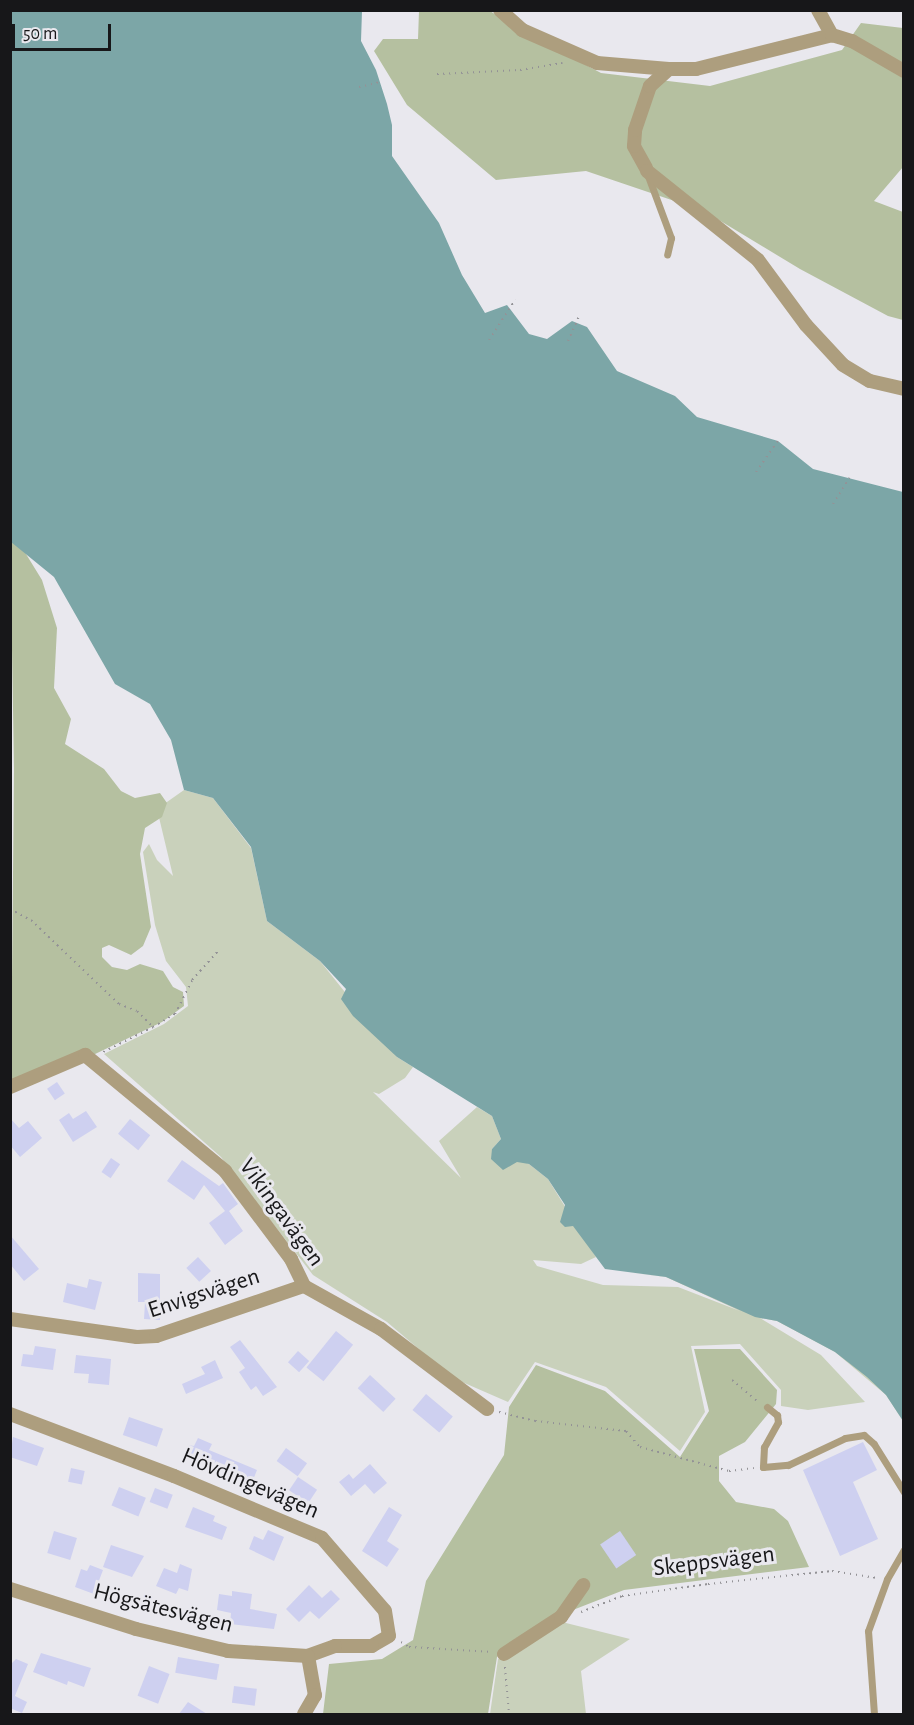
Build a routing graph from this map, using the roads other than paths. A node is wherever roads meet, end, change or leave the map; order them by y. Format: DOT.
graph roads {
  1 [pos="500,10"];
  2 [pos="818,10"];
  3 [pos="832,35"];
  4 [pos="669,69"];
  5 [pos="903,71"];
  6 [pos="646,170"];
  7 [pos="667,255"];
  8 [pos="903,389"];
  9 [pos="10,1087"];
  10 [pos="304,1286"];
  11 [pos="10,1319"];
  12 [pos="767,1407"];
  13 [pos="488,1409"];
  14 [pos="10,1414"];
  15 [pos="903,1492"];
  16 [pos="903,1550"];
  17 [pos="583,1585"];
  18 [pos="10,1589"];
  19 [pos="504,1654"];
  20 [pos="308,1656"];
  21 [pos="304,1714"];
  22 [pos="874,1714"];
  1 -- 4 [label="street"];
  2 -- 3 [label="street"];
  3 -- 4 [label="street"];
  3 -- 5 [label="street"];
  4 -- 6 [label="street"];
  6 -- 7 [label="lane"];
  6 -- 8 [label="street"];
  9 -- 10 [label="street, Vikingavägen"];
  10 -- 11 [label="street, Envigsvägen"];
  10 -- 13 [label="street, Vikingavägen"];
  12 -- 15 [label="lane"];
  14 -- 20 [label="street, Hövdingevägen"];
  16 -- 22 [label="lane"];
  17 -- 19 [label="street"];
  18 -- 20 [label="street, Högsätesvägen"];
  20 -- 21 [label="street"];
}
